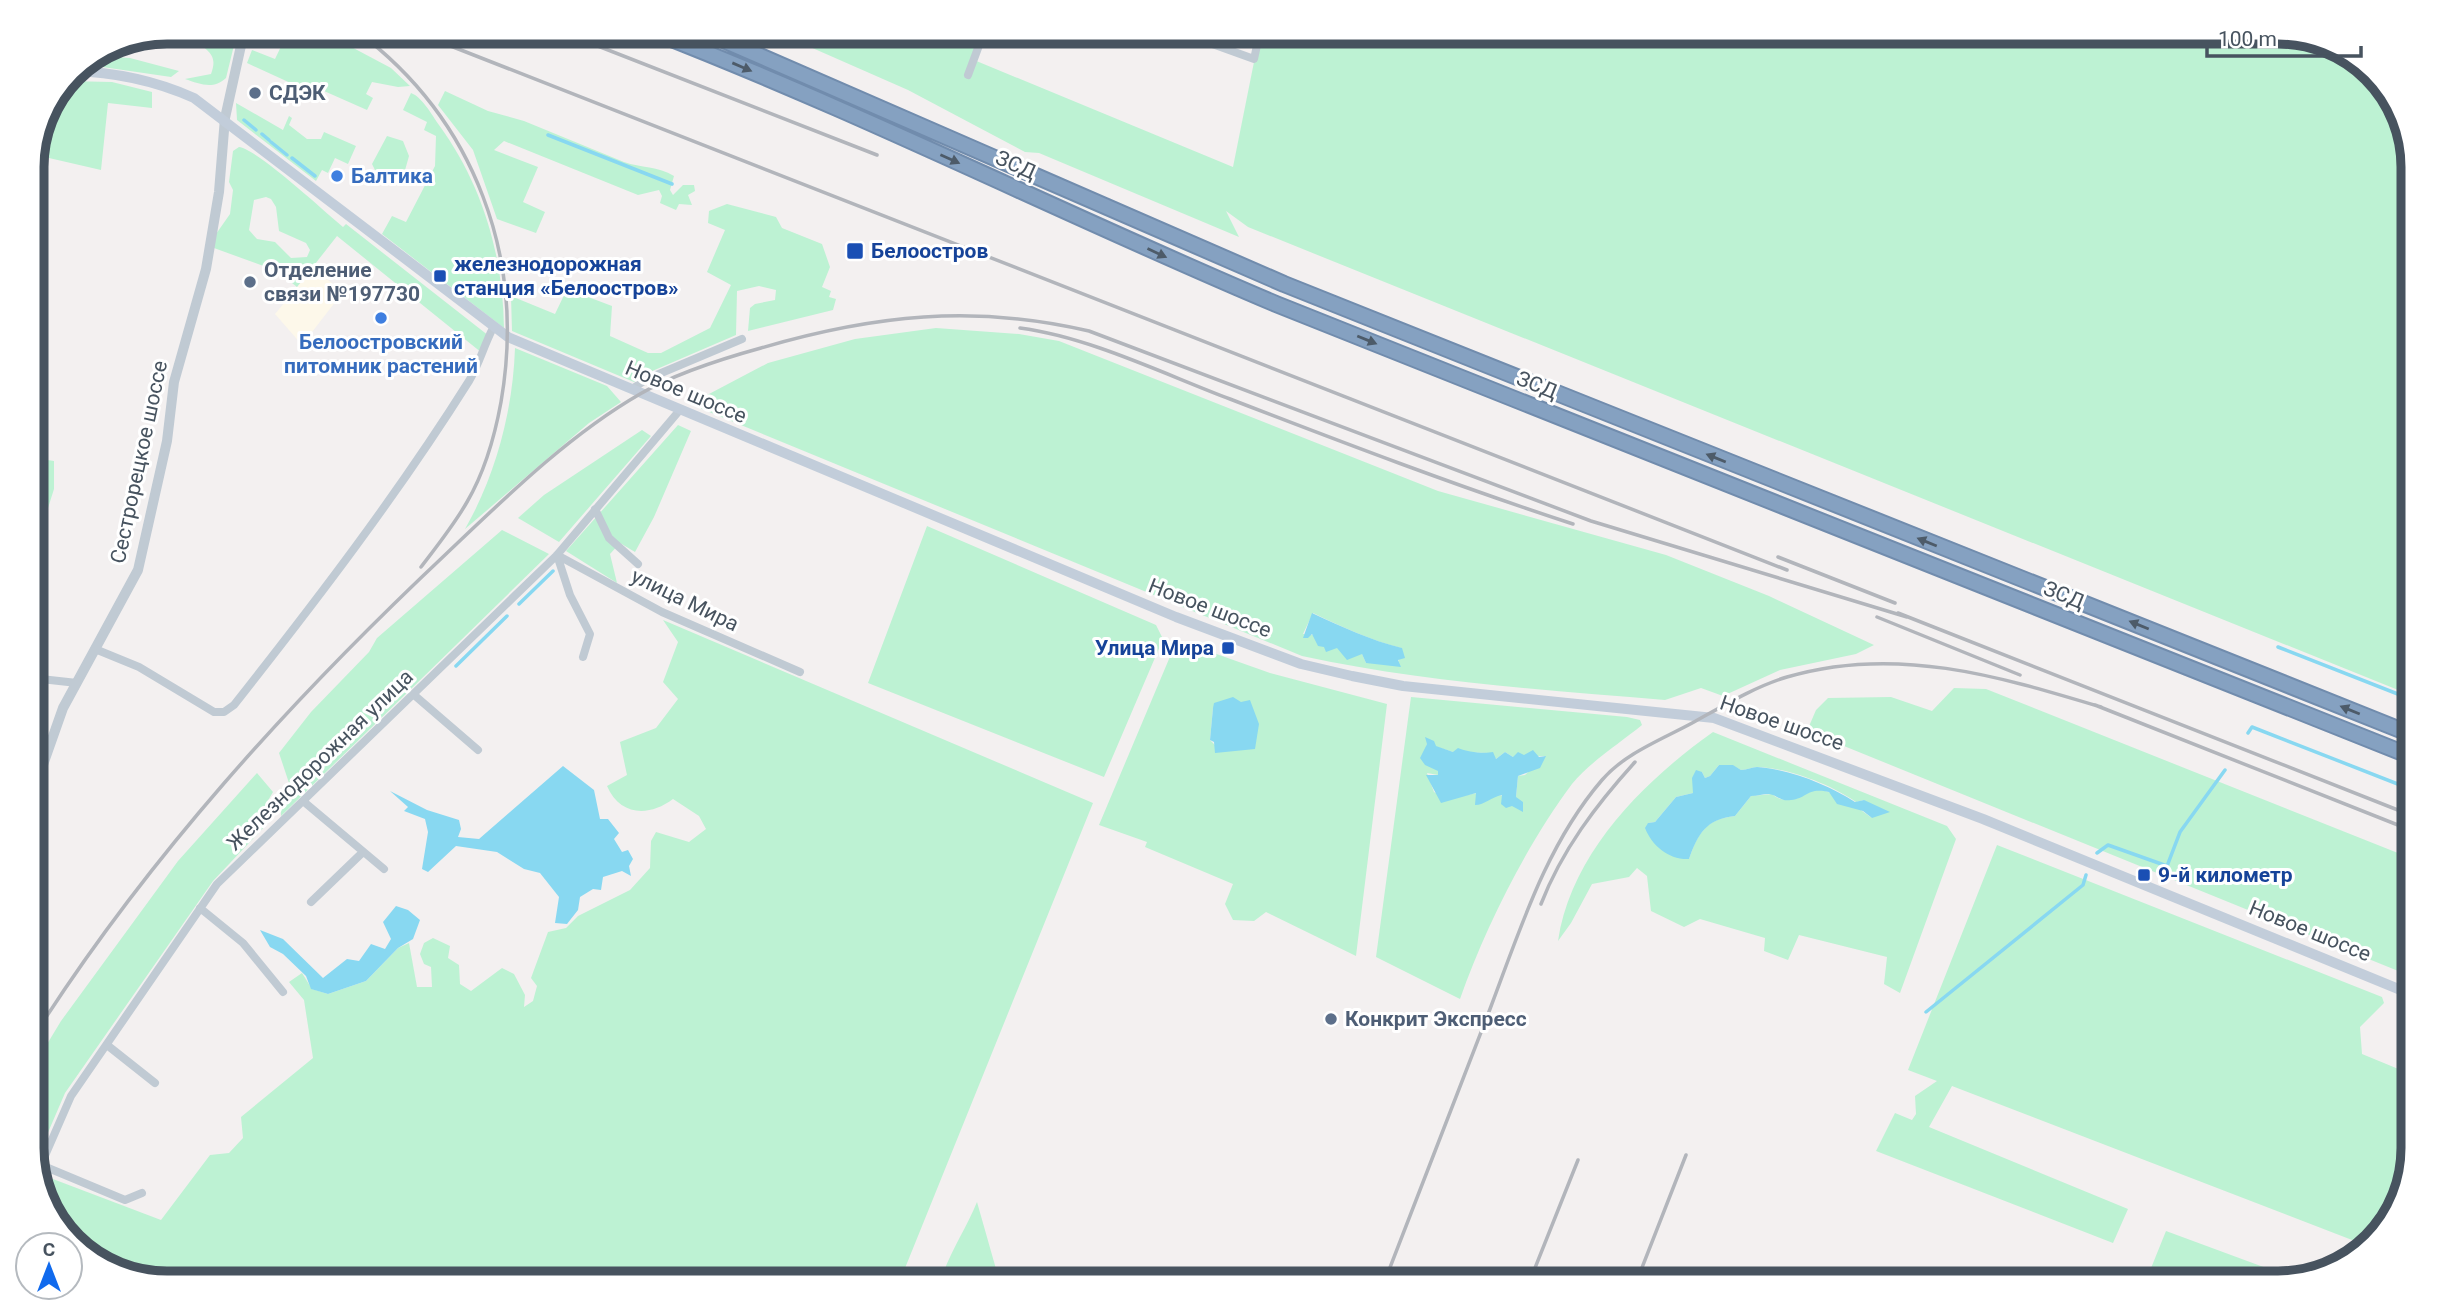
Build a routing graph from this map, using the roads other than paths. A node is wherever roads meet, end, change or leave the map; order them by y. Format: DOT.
graph roads {
  1 [pos="241,44"];
  2 [pos="686,44"];
  3 [pos="732,44"];
  4 [pos="980,44"];
  5 [pos="1211,44"];
  6 [pos="1257,44"];
  7 [pos="88,72"];
  8 [pos="968,75"];
  9 [pos="225,118"];
  10 [pos="493,328"];
  11 [pos="742,339"];
  12 [pos="632,389"];
  13 [pos="679,411"];
  14 [pos="595,509"];
  15 [pos="557,555"];
  16 [pos="638,564"];
  17 [pos="95,649"];
  18 [pos="583,657"];
  19 [pos="800,673"];
  20 [pos="44,679"];
  21 [pos="77,683"];
  22 [pos="413,694"];
  23 [pos="2401,730"];
  24 [pos="478,750"];
  25 [pos="2401,752"];
  26 [pos="44,762"];
  27 [pos="303,801"];
  28 [pos="363,852"];
  29 [pos="384,869"];
  30 [pos="311,902"];
  31 [pos="200,908"];
  32 [pos="2401,990"];
  33 [pos="283,992"];
  34 [pos="107,1045"];
  35 [pos="155,1083"];
  36 [pos="44,1158"];
  37 [pos="45,1167"];
  38 [pos="142,1193"];
  1 -- 9 [label="street, Сестрорецкое шоссе"];
  2 -- 25 [label="highway, ЗСД, one-way"];
  23 -- 3 [label="highway, ЗСД, one-way"];
  4 -- 8 [label="street"];
  5 -- 6 [label="street"];
  7 -- 9 [label="main road, Новое шоссе"];
  9 -- 10 [label="main road, Новое шоссе"];
  9 -- 17 [label="street, Сестрорецкое шоссе"];
  10 -- 12 [label="main road, Новое шоссе"];
  10 -- 17 [label="street"];
  11 -- 12 [label="street"];
  12 -- 13 [label="main road, Новое шоссе"];
  13 -- 14 [label="street, Железнодорожная улица"];
  13 -- 32 [label="main road, Новое шоссе"];
  14 -- 15 [label="street, Железнодорожная улица"];
  14 -- 16 [label="street"];
  15 -- 18 [label="street"];
  15 -- 19 [label="street, улица Мира"];
  15 -- 22 [label="street, Железнодорожная улица"];
  17 -- 21 [label="street, Сестрорецкое шоссе"];
  20 -- 21 [label="street"];
  21 -- 26 [label="street, Сестрорецкое шоссе"];
  22 -- 24 [label="street"];
  22 -- 27 [label="street, Железнодорожная улица"];
  27 -- 28 [label="street"];
  27 -- 31 [label="street, Железнодорожная улица"];
  28 -- 29 [label="street"];
  28 -- 30 [label="street"];
  31 -- 33 [label="street"];
  31 -- 34 [label="street, Железнодорожная улица"];
  34 -- 35 [label="street"];
  34 -- 36 [label="street, Железнодорожная улица"];
  37 -- 38 [label="street"];
}
